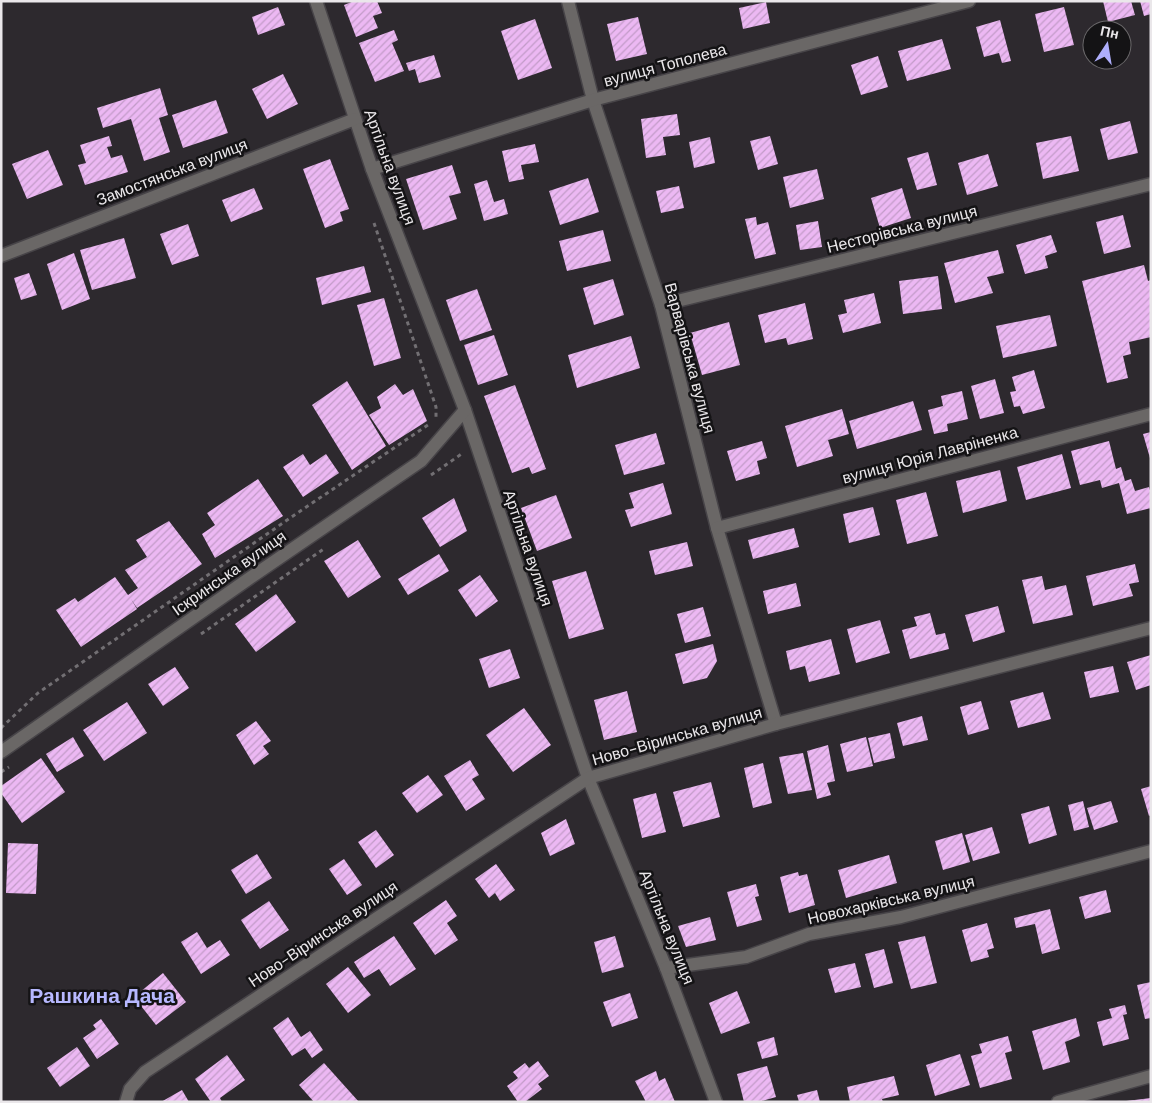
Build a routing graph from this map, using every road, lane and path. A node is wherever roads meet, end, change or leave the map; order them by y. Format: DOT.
graph roads {
  1 [pos="316,1"];
  2 [pos="568,1"];
  3 [pos="969,1"];
  4 [pos="593,100"];
  5 [pos="355,119"];
  6 [pos="372,169"];
  7 [pos="1151,184"];
  8 [pos="372,219"];
  9 [pos="1,256"];
  10 [pos="661,306"];
  11 [pos="465,410"];
  12 [pos="1151,414"];
  13 [pos="476,444"];
  14 [pos="427,478"];
  15 [pos="717,528"];
  16 [pos="329,546"];
  17 [pos="1151,628"];
  18 [pos="199,636"];
  19 [pos="776,724"];
  20 [pos="1,728"];
  21 [pos="3,750"];
  22 [pos="11,766"];
  23 [pos="2,772"];
  24 [pos="588,778"];
  25 [pos="1151,851"];
  26 [pos="666,968"];
  27 [pos="1151,1076"];
  28 [pos="126,1102"];
  29 [pos="716,1102"];
  30 [pos="1058,1102"];
  1 -- 5 [label="street, Артільна вулиця"];
  2 -- 4 [label="street, Варварівська вулиця"];
  3 -- 4 [label="street, вулиця Тополева"];
  4 -- 6 [label="street, вулиця Тополева"];
  4 -- 10 [label="street, Варварівська вулиця"];
  5 -- 6 [label="street, Артільна вулиця"];
  5 -- 9 [label="street, Замостянська вулиця"];
  6 -- 11 [label="street, Артільна вулиця"];
  7 -- 10 [label="street, Несторівська вулиця"];
  8 -- 20 [label="path"];
  10 -- 15 [label="street, Варварівська вулиця"];
  11 -- 13 [label="street, Артільна вулиця"];
  11 -- 21 [label="street, Іскринська вулиця"];
  12 -- 15 [label="street, вулиця Юрія Лавріненка"];
  13 -- 14 [label="path"];
  13 -- 24 [label="street, Артільна вулиця"];
  15 -- 19 [label="street, Варварівська вулиця"];
  16 -- 18 [label="path"];
  17 -- 19 [label="street, Ново-Віринська вулиця"];
  19 -- 24 [label="street, Ново-Віринська вулиця"];
  22 -- 23 [label="path"];
  24 -- 26 [label="street, Артільна вулиця"];
  24 -- 28 [label="street, Ново-Віринська вулиця"];
  25 -- 26 [label="street, Новохарківська вулиця"];
  26 -- 29 [label="street, Артільна вулиця"];
  27 -- 30 [label="street"];
}
